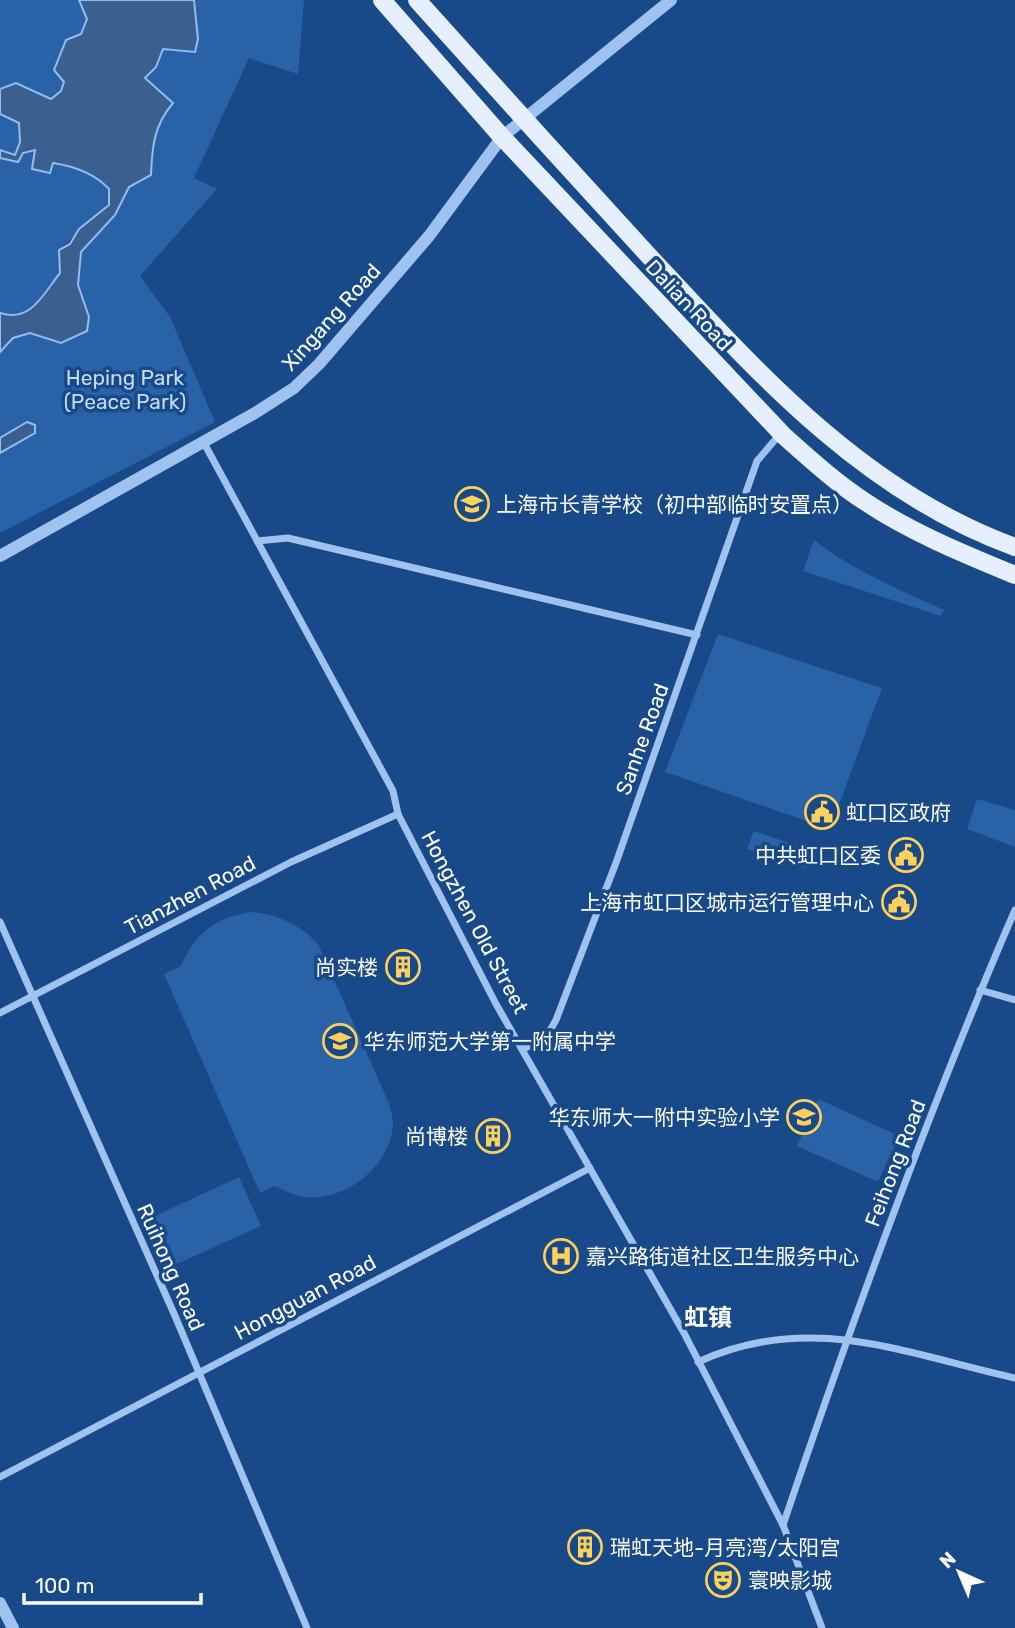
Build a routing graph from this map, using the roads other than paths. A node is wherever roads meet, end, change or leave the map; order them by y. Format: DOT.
graph roads {
  1 [pos="382,0"];
  2 [pos="417,0"];
  3 [pos="671,0"];
  4 [pos="525,121"];
  5 [pos="502,138"];
  6 [pos="781,433"];
  7 [pos="204,443"];
  8 [pos="257,541"];
  9 [pos="1015,547"];
  10 [pos="0,556"];
  11 [pos="1015,575"];
  12 [pos="697,635"];
  13 [pos="398,814"];
  14 [pos="1015,910"];
  15 [pos="0,922"];
  16 [pos="980,990"];
  17 [pos="34,997"];
  18 [pos="1015,1000"];
  19 [pos="0,1013"];
  20 [pos="524,1049"];
  21 [pos="590,1168"];
  22 [pos="849,1340"];
  23 [pos="698,1362"];
  24 [pos="199,1373"];
  25 [pos="1015,1378"];
  26 [pos="0,1477"];
  27 [pos="783,1525"];
  28 [pos="0,1603"];
  29 [pos="13,1628"];
  30 [pos="307,1628"];
  31 [pos="822,1628"];
  1 -- 5 [label="main road, Dalian Road"];
  2 -- 4 [label="main road, Dalian Road"];
  3 -- 4 [label="street, Xingang Road"];
  4 -- 5 [label="street, Xingang Road"];
  4 -- 9 [label="main road, Dalian Road"];
  5 -- 6 [label="main road, Dalian Road"];
  5 -- 7 [label="street, Xingang Road"];
  6 -- 11 [label="main road, Dalian Road"];
  6 -- 12 [label="street, Sanhe Road"];
  7 -- 8 [label="street, Hongzhen Old Street"];
  7 -- 10 [label="street, Xingang Road"];
  8 -- 12 [label="street"];
  8 -- 13 [label="street, Hongzhen Old Street"];
  12 -- 20 [label="street, Sanhe Road"];
  13 -- 17 [label="street, Tianzhen Road"];
  13 -- 20 [label="street, Hongzhen Old Street"];
  14 -- 16 [label="street, Feihong Road"];
  15 -- 17 [label="street, Ruihong Road"];
  16 -- 18 [label="street"];
  16 -- 22 [label="street, Feihong Road"];
  17 -- 19 [label="street, Tianzhen Road"];
  17 -- 24 [label="street, Ruihong Road"];
  20 -- 21 [label="street, Hongzhen Old Street"];
  21 -- 23 [label="street, Hongzhen Old Street"];
  21 -- 24 [label="street, Hongguan Road"];
  22 -- 23 [label="street"];
  22 -- 25 [label="street"];
  22 -- 27 [label="street, Feihong Road"];
  23 -- 27 [label="street, Hongzhen Old Street"];
  24 -- 26 [label="street, Hongguan Road"];
  24 -- 30 [label="street, Ruihong Road"];
  27 -- 31 [label="street"];
  28 -- 29 [label="street"];
}
